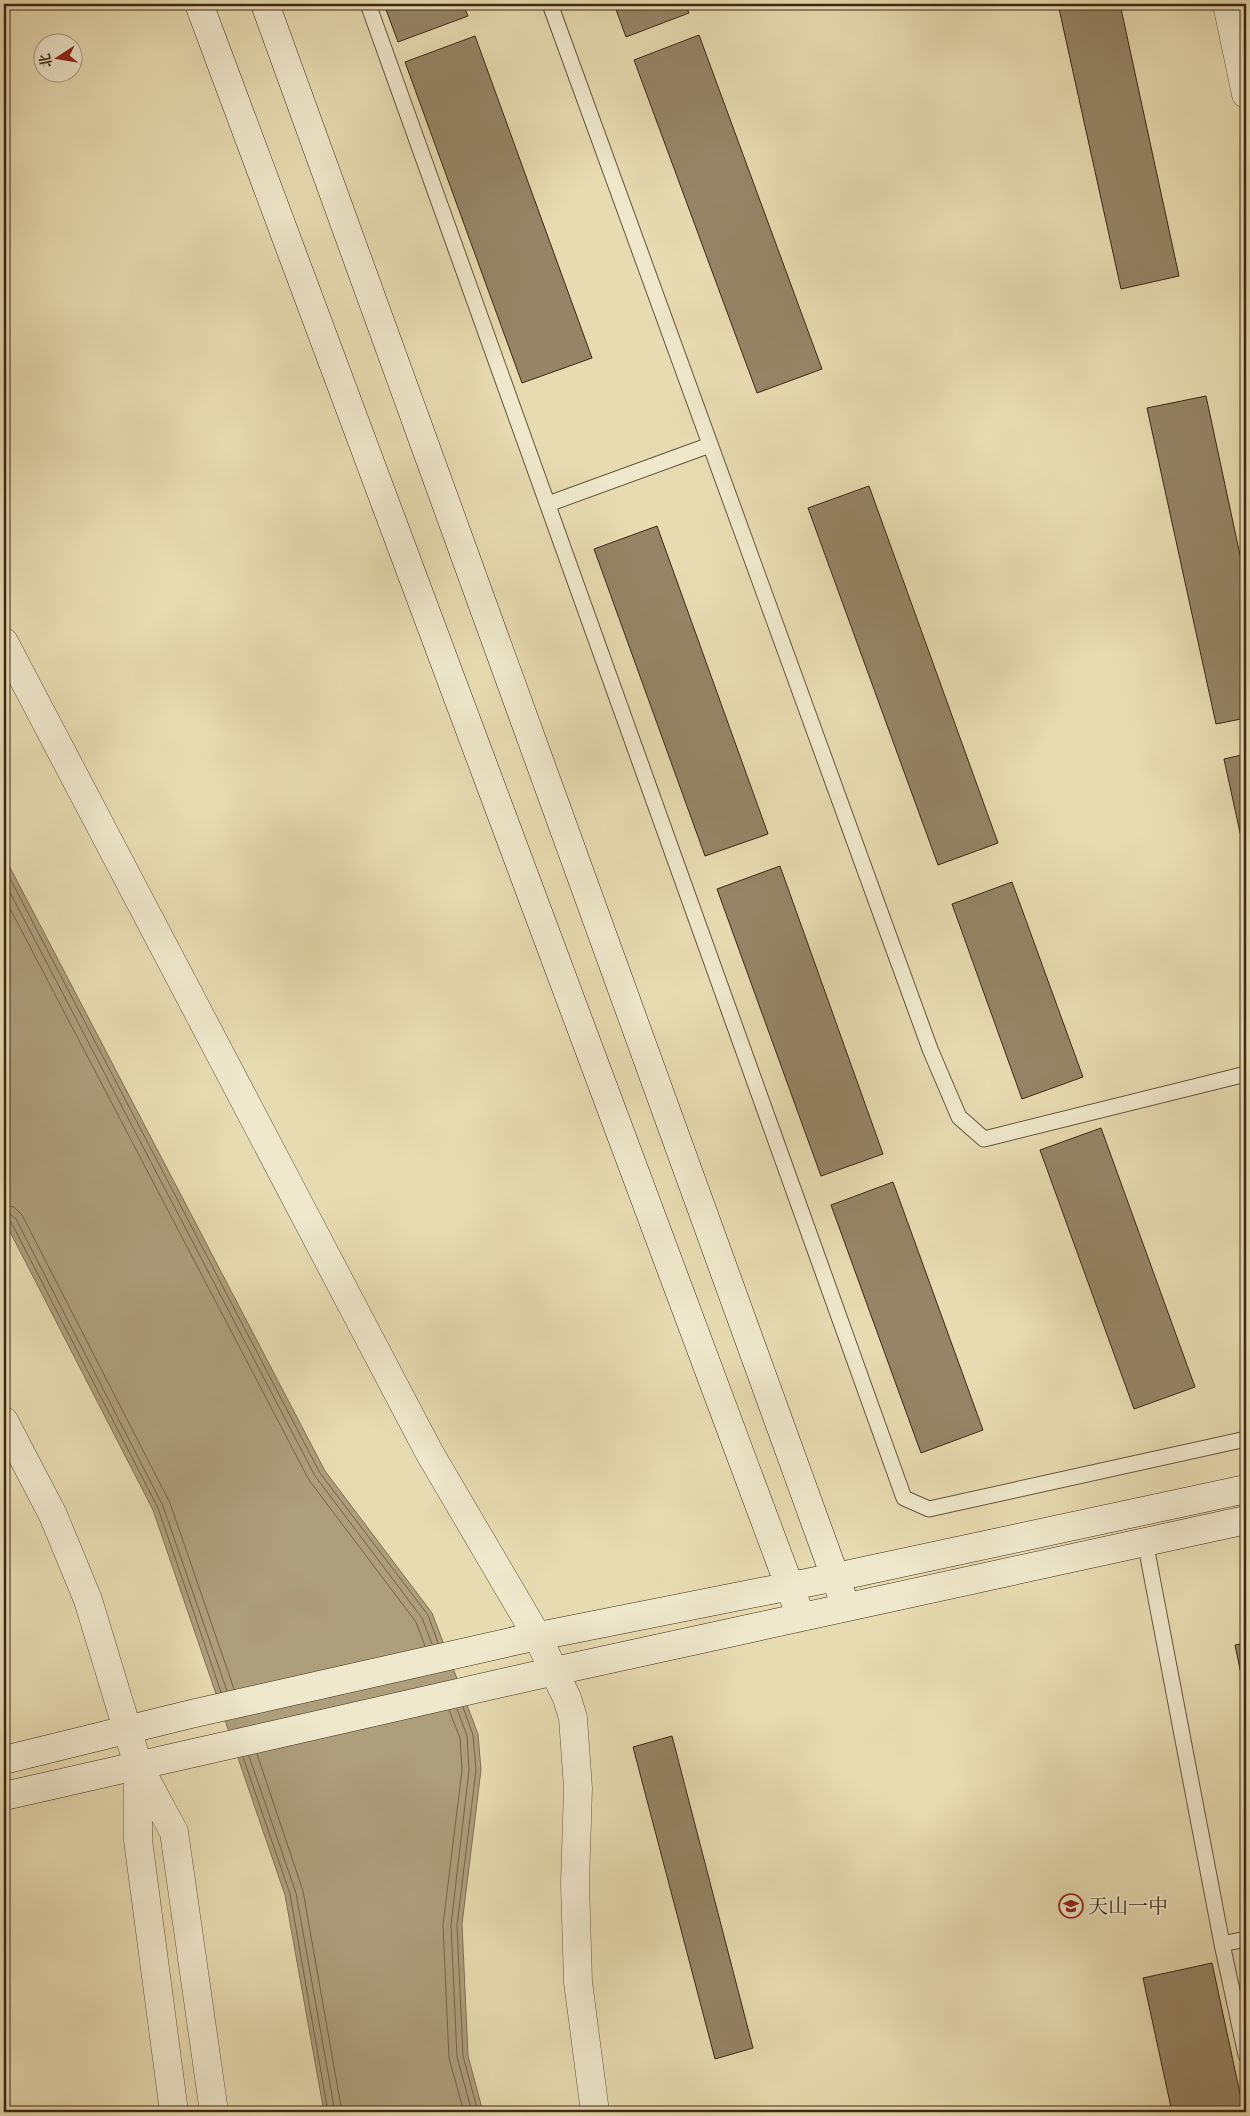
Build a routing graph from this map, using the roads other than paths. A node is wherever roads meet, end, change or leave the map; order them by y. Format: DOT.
graph roads {
  1 [pos="199,4"];
  2 [pos="265,4"];
  3 [pos="368,4"];
  4 [pos="550,4"];
  5 [pos="1227,4"];
  6 [pos="1246,94"];
  7 [pos="710,445"];
  8 [pos="548,504"];
  9 [pos="4,642"];
  10 [pos="1246,1074"];
  11 [pos="4,1421"];
  12 [pos="1246,1439"];
  13 [pos="1246,1489"];
  14 [pos="1246,1520"];
  15 [pos="1145,1542"];
  16 [pos="836,1577"];
  17 [pos="790,1586"];
  18 [pos="846,1607"];
  19 [pos="801,1616"];
  20 [pos="528,1638"];
  21 [pos="543,1674"];
  22 [pos="129,1729"];
  23 [pos="4,1760"];
  24 [pos="138,1765"];
  25 [pos="4,1796"];
  26 [pos="1246,1939"];
  27 [pos="1222,1944"];
  28 [pos="1246,2055"];
  29 [pos="174,2112"];
  30 [pos="214,2112"];
  31 [pos="595,2112"];
  1 -- 17 [label="main road"];
  2 -- 16 [label="main road"];
  3 -- 8 [label="lane"];
  4 -- 7 [label="lane"];
  5 -- 6 [label="main road"];
  7 -- 8 [label="lane"];
  7 -- 10 [label="lane"];
  8 -- 12 [label="lane"];
  9 -- 20 [label="main road"];
  11 -- 22 [label="main road"];
  13 -- 16 [label="main road"];
  14 -- 15 [label="main road"];
  15 -- 18 [label="main road"];
  15 -- 27 [label="lane"];
  16 -- 17 [label="main road"];
  16 -- 18 [label="main road"];
  17 -- 19 [label="main road"];
  17 -- 20 [label="main road"];
  18 -- 19 [label="main road"];
  19 -- 21 [label="main road"];
  20 -- 21 [label="main road"];
  20 -- 22 [label="main road"];
  21 -- 24 [label="main road"];
  21 -- 31 [label="main road"];
  22 -- 23 [label="main road"];
  22 -- 24 [label="main road"];
  24 -- 25 [label="main road"];
  24 -- 29 [label="main road"];
  24 -- 30 [label="main road"];
  26 -- 27 [label="lane"];
  27 -- 28 [label="lane"];
}
